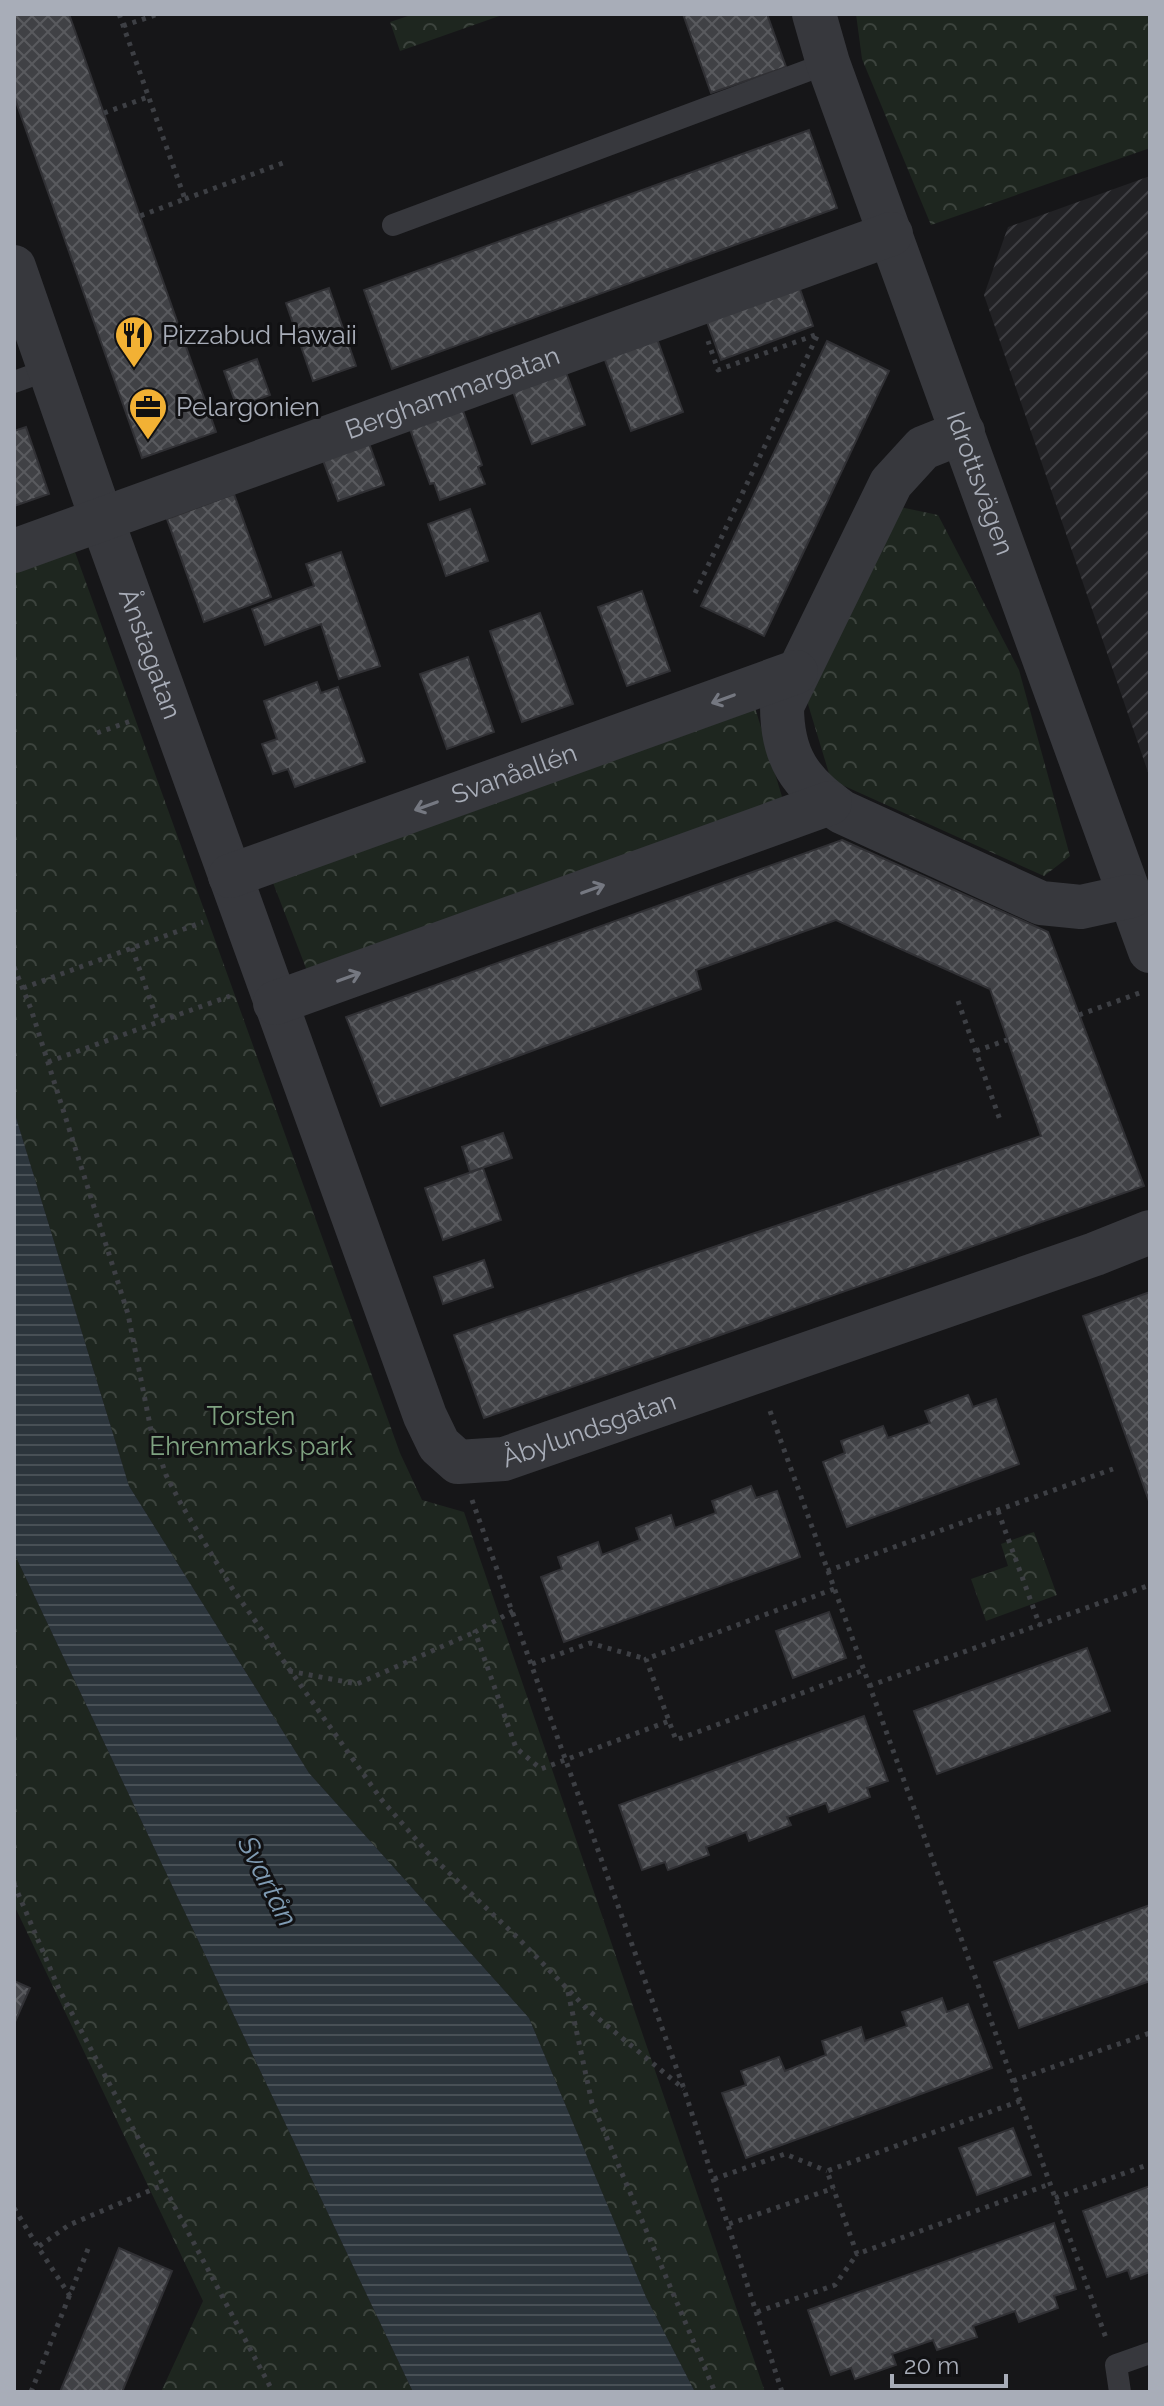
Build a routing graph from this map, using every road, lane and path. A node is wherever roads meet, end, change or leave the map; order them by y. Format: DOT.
graph roads {
  1 [pos="119,14"];
  2 [pos="158,14"];
  3 [pos="814,14"];
  4 [pos="123,26"];
  5 [pos="828,63"];
  6 [pos="148,97"];
  7 [pos="104,113"];
  8 [pos="283,163"];
  9 [pos="185,199"];
  10 [pos="140,216"];
  11 [pos="393,225"];
  12 [pos="891,234"];
  13 [pos="14,267"];
  14 [pos="695,305"];
  15 [pos="32,376"];
  16 [pos="963,432"];
  17 [pos="102,520"];
  18 [pos="14,551"];
  19 [pos="695,593"];
  20 [pos="796,672"];
  21 [pos="830,803"];
  22 [pos="236,892"];
  23 [pos="1131,896"];
  24 [pos="132,948"];
  25 [pos="1150,951"];
  26 [pos="14,967"];
  27 [pos="23,988"];
  28 [pos="1150,989"];
  29 [pos="958,1001"];
  30 [pos="277,1008"];
  31 [pos="1079,1015"];
  32 [pos="158,1022"];
  33 [pos="1007,1040"];
  34 [pos="976,1051"];
  35 [pos="48,1062"];
  36 [pos="1000,1120"];
  37 [pos="1150,1232"];
  38 [pos="756,1372"];
  39 [pos="458,1462"];
  40 [pos="1113,1469"];
  41 [pos="998,1511"];
  42 [pos="827,1571"];
  43 [pos="1150,1585"];
  44 [pos="834,1589"];
  45 [pos="513,1611"];
  46 [pos="1040,1626"];
  47 [pos="475,1632"];
  48 [pos="646,1659"];
  49 [pos="532,1664"];
  50 [pos="864,1670"];
  51 [pos="289,1671"];
  52 [pos="869,1686"];
  53 [pos="669,1721"];
  54 [pos="566,1759"];
  55 [pos="14,1884"];
  56 [pos="568,1989"];
  57 [pos="1150,2033"];
  58 [pos="1013,2081"];
  59 [pos="684,2089"];
  60 [pos="1020,2101"];
  61 [pos="1150,2164"];
  62 [pos="827,2171"];
  63 [pos="714,2179"];
  64 [pos="1050,2184"];
  65 [pos="163,2185"];
  66 [pos="834,2188"];
  67 [pos="1055,2198"];
  68 [pos="14,2208"];
  69 [pos="729,2224"];
  70 [pos="90,2244"];
  71 [pos="38,2247"];
  72 [pos="857,2254"];
  73 [pos="70,2296"];
  74 [pos="757,2312"];
  75 [pos="1150,2353"];
  76 [pos="1116,2365"];
  77 [pos="31,2392"];
  78 [pos="273,2392"];
  79 [pos="715,2392"];
  80 [pos="782,2392"];
  81 [pos="1120,2392"];
  1 -- 4 [label="path"];
  2 -- 4 [label="path"];
  3 -- 5 [label="street, Idrottsvägen"];
  4 -- 6 [label="path"];
  5 -- 11 [label="lane"];
  5 -- 12 [label="street, Idrottsvägen"];
  6 -- 7 [label="path"];
  6 -- 9 [label="path"];
  8 -- 9 [label="path"];
  9 -- 10 [label="path"];
  12 -- 14 [label="street, Berghammargatan"];
  12 -- 16 [label="street, Idrottsvägen"];
  13 -- 15 [label="street, Ånstagatan"];
  14 -- 17 [label="street, Berghammargatan"];
  14 -- 19 [label="path"];
  15 -- 17 [label="street, Ånstagatan"];
  16 -- 20 [label="street"];
  16 -- 23 [label="street, Idrottsvägen"];
  17 -- 18 [label="street, Berghammargatan"];
  17 -- 22 [label="street, Ånstagatan"];
  20 -- 21 [label="street"];
  20 -- 22 [label="street, Svanåallén, one-way"];
  21 -- 23 [label="street"];
  30 -- 21 [label="street, one-way"];
  22 -- 24 [label="path"];
  22 -- 30 [label="street, Ånstagatan"];
  23 -- 25 [label="street, Idrottsvägen"];
  24 -- 27 [label="path"];
  24 -- 32 [label="path"];
  26 -- 27 [label="path"];
  27 -- 35 [label="path"];
  28 -- 31 [label="path"];
  29 -- 34 [label="path"];
  30 -- 32 [label="path"];
  30 -- 39 [label="street"];
  32 -- 35 [label="path"];
  33 -- 34 [label="path"];
  34 -- 36 [label="path"];
  35 -- 51 [label="path"];
  37 -- 38 [label="street, Åbylundsgatan"];
  38 -- 39 [label="street, Åbylundsgatan"];
  38 -- 42 [label="path"];
  39 -- 45 [label="path"];
  40 -- 41 [label="path"];
  41 -- 42 [label="path"];
  41 -- 46 [label="path"];
  42 -- 44 [label="path"];
  43 -- 46 [label="path"];
  44 -- 48 [label="path"];
  44 -- 50 [label="path"];
  45 -- 47 [label="path"];
  45 -- 49 [label="path"];
  46 -- 52 [label="path"];
  47 -- 51 [label="path"];
  47 -- 54 [label="path"];
  48 -- 49 [label="path"];
  48 -- 53 [label="path"];
  49 -- 54 [label="path"];
  50 -- 52 [label="path"];
  50 -- 53 [label="path"];
  51 -- 56 [label="path"];
  52 -- 58 [label="path"];
  53 -- 54 [label="path"];
  54 -- 59 [label="path"];
  55 -- 65 [label="path"];
  56 -- 59 [label="path"];
  56 -- 79 [label="path"];
  57 -- 58 [label="path"];
  58 -- 60 [label="path"];
  59 -- 63 [label="path"];
  60 -- 62 [label="path"];
  60 -- 64 [label="path"];
  61 -- 67 [label="path"];
  62 -- 63 [label="path"];
  62 -- 66 [label="path"];
  63 -- 69 [label="path"];
  64 -- 67 [label="path"];
  64 -- 72 [label="path"];
  65 -- 71 [label="path"];
  65 -- 78 [label="path"];
  66 -- 69 [label="path"];
  66 -- 72 [label="path"];
  67 -- 76 [label="path"];
  68 -- 71 [label="path"];
  69 -- 74 [label="path"];
  70 -- 73 [label="path"];
  71 -- 73 [label="path"];
  72 -- 74 [label="path"];
  73 -- 77 [label="path"];
  74 -- 80 [label="path"];
  75 -- 76 [label="lane"];
  76 -- 81 [label="lane"];
}
